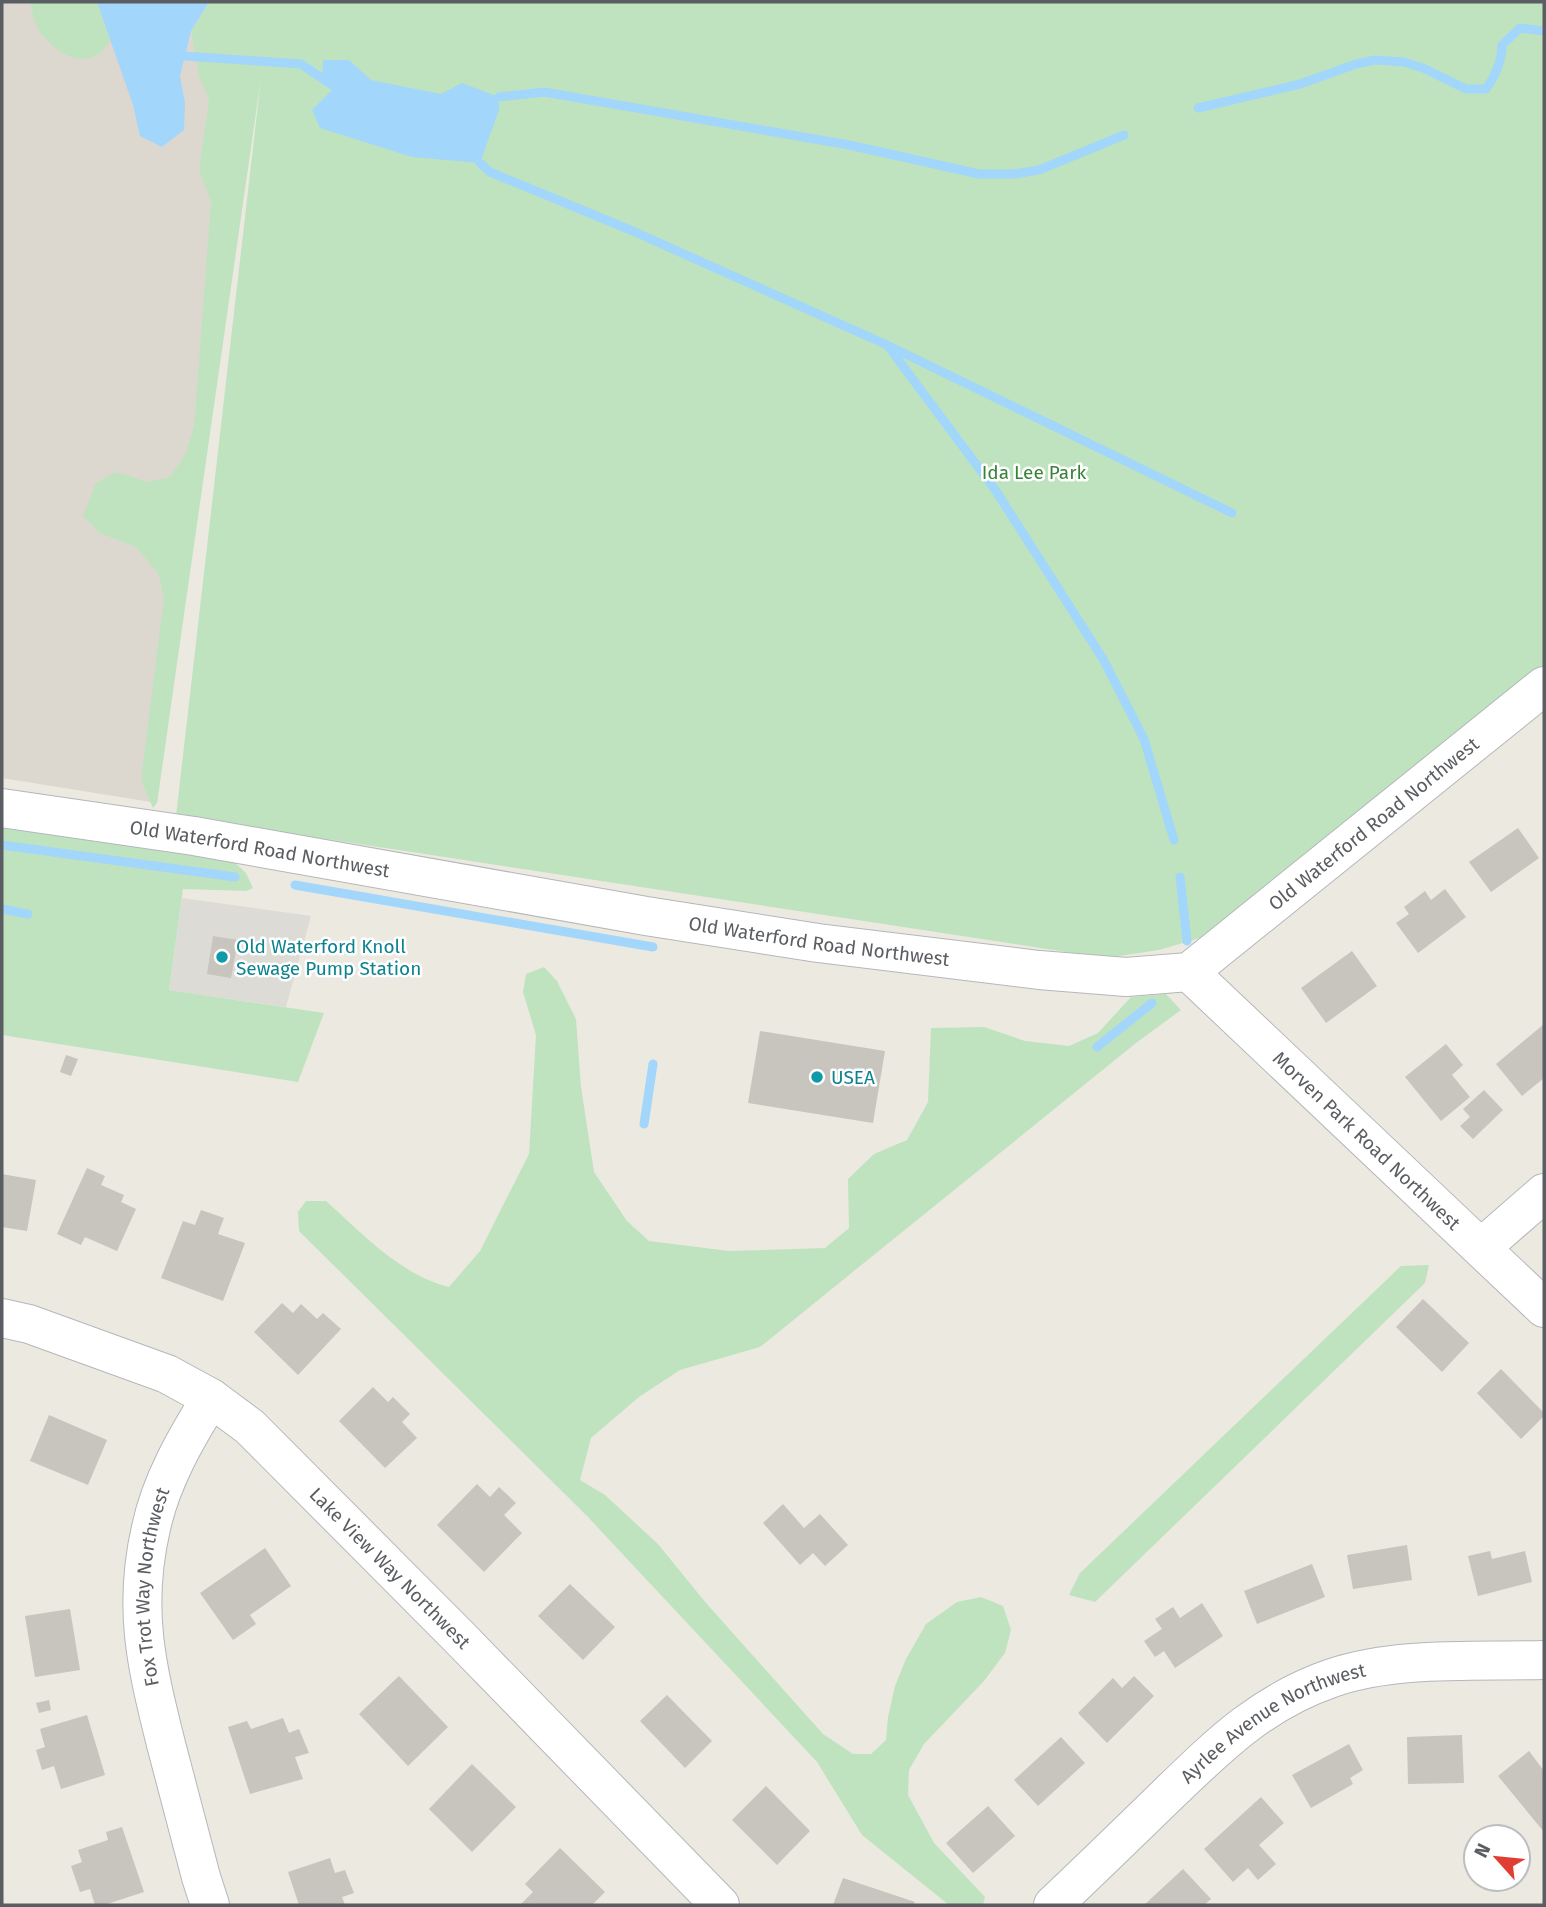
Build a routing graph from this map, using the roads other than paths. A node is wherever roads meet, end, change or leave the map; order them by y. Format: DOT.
graph roads {
  1 [pos="1544,686"];
  2 [pos="2,808"];
  3 [pos="1189,972"];
  4 [pos="1544,1193"];
  5 [pos="1482,1247"];
  6 [pos="1544,1308"];
  7 [pos="2,1318"];
  8 [pos="211,1398"];
  9 [pos="1544,1660"];
  10 [pos="210,1905"];
  11 [pos="720,1905"];
  12 [pos="1053,1905"];
  1 -- 3 [label="street, Old Waterford Road Northwest"];
  2 -- 3 [label="street, Old Waterford Road Northwest"];
  3 -- 5 [label="street, Morven Park Road Northwest"];
  4 -- 5 [label="street"];
  5 -- 6 [label="street, Morven Park Road Northwest"];
  7 -- 8 [label="street, Lake View Way Northwest"];
  8 -- 10 [label="street, Fox Trot Way Northwest"];
  8 -- 11 [label="street, Lake View Way Northwest"];
  9 -- 12 [label="street, Ayrlee Avenue Northwest"];
}
